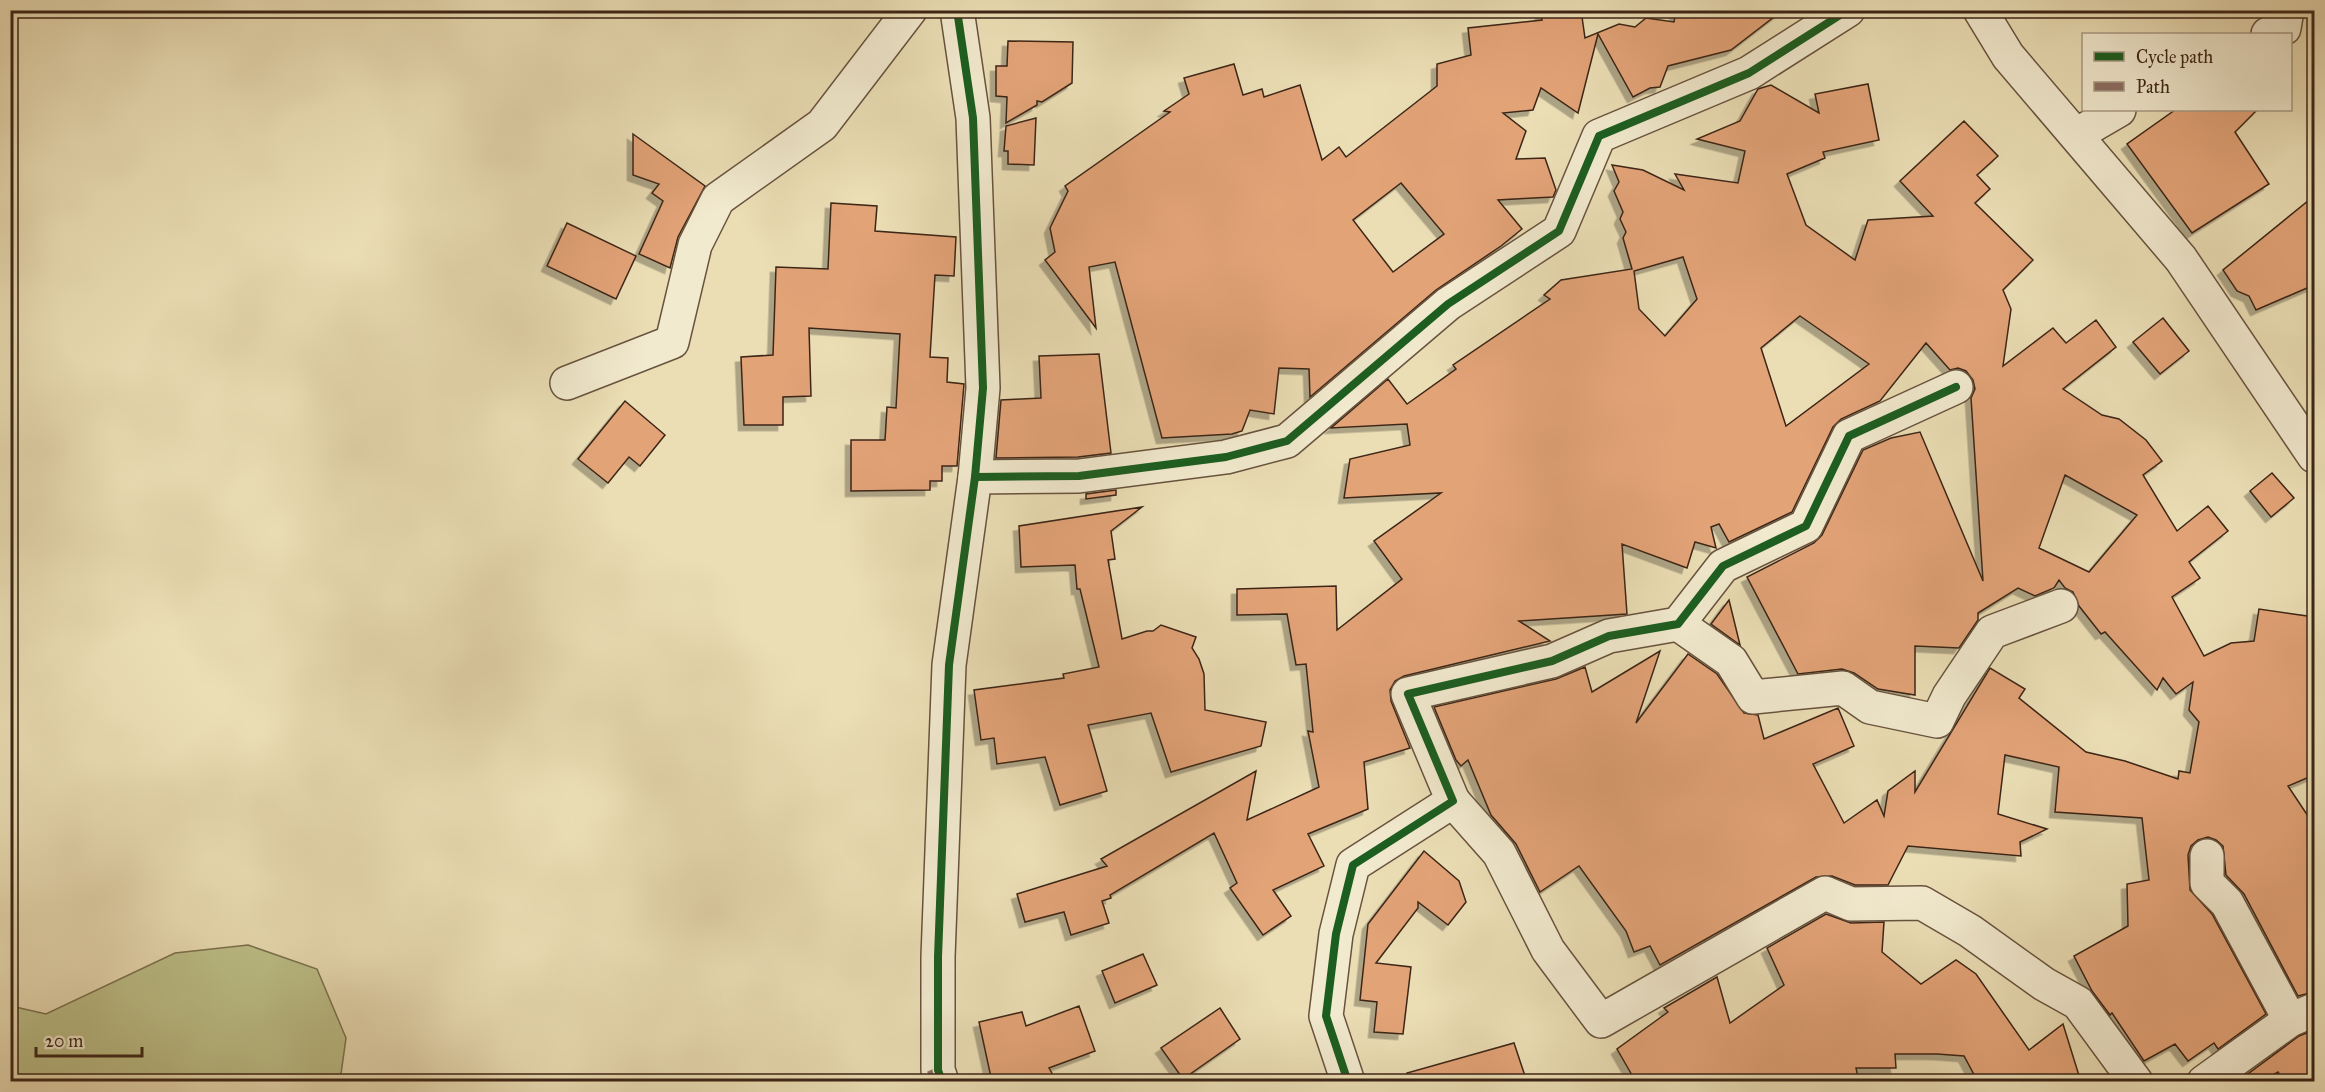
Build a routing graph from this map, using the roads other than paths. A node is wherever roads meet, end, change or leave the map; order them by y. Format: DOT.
graph roads {
  1 [pos="910,10"];
  2 [pos="957,10"];
  3 [pos="1848,10"];
  4 [pos="1980,10"];
  5 [pos="2287,10"];
  6 [pos="2271,33"];
  7 [pos="2117,111"];
  8 [pos="2076,135"];
  9 [pos="567,383"];
  10 [pos="1956,387"];
  11 [pos="2314,456"];
  12 [pos="975,477"];
  13 [pos="2061,606"];
  14 [pos="1678,624"];
  15 [pos="1453,801"];
  16 [pos="2207,856"];
  17 [pos="2302,1015"];
  18 [pos="942,1082"];
  19 [pos="1348,1082"];
  20 [pos="2136,1082"];
  21 [pos="2204,1082"];
  1 -- 9 [label="street"];
  2 -- 12 [label="street"];
  3 -- 12 [label="street"];
  4 -- 8 [label="street"];
  5 -- 6 [label="street"];
  7 -- 8 [label="street"];
  8 -- 11 [label="street"];
  10 -- 14 [label="street"];
  12 -- 18 [label="street"];
  13 -- 14 [label="street"];
  14 -- 15 [label="street"];
  15 -- 19 [label="street"];
  15 -- 20 [label="street"];
  16 -- 17 [label="street"];
  17 -- 21 [label="street"];
}
